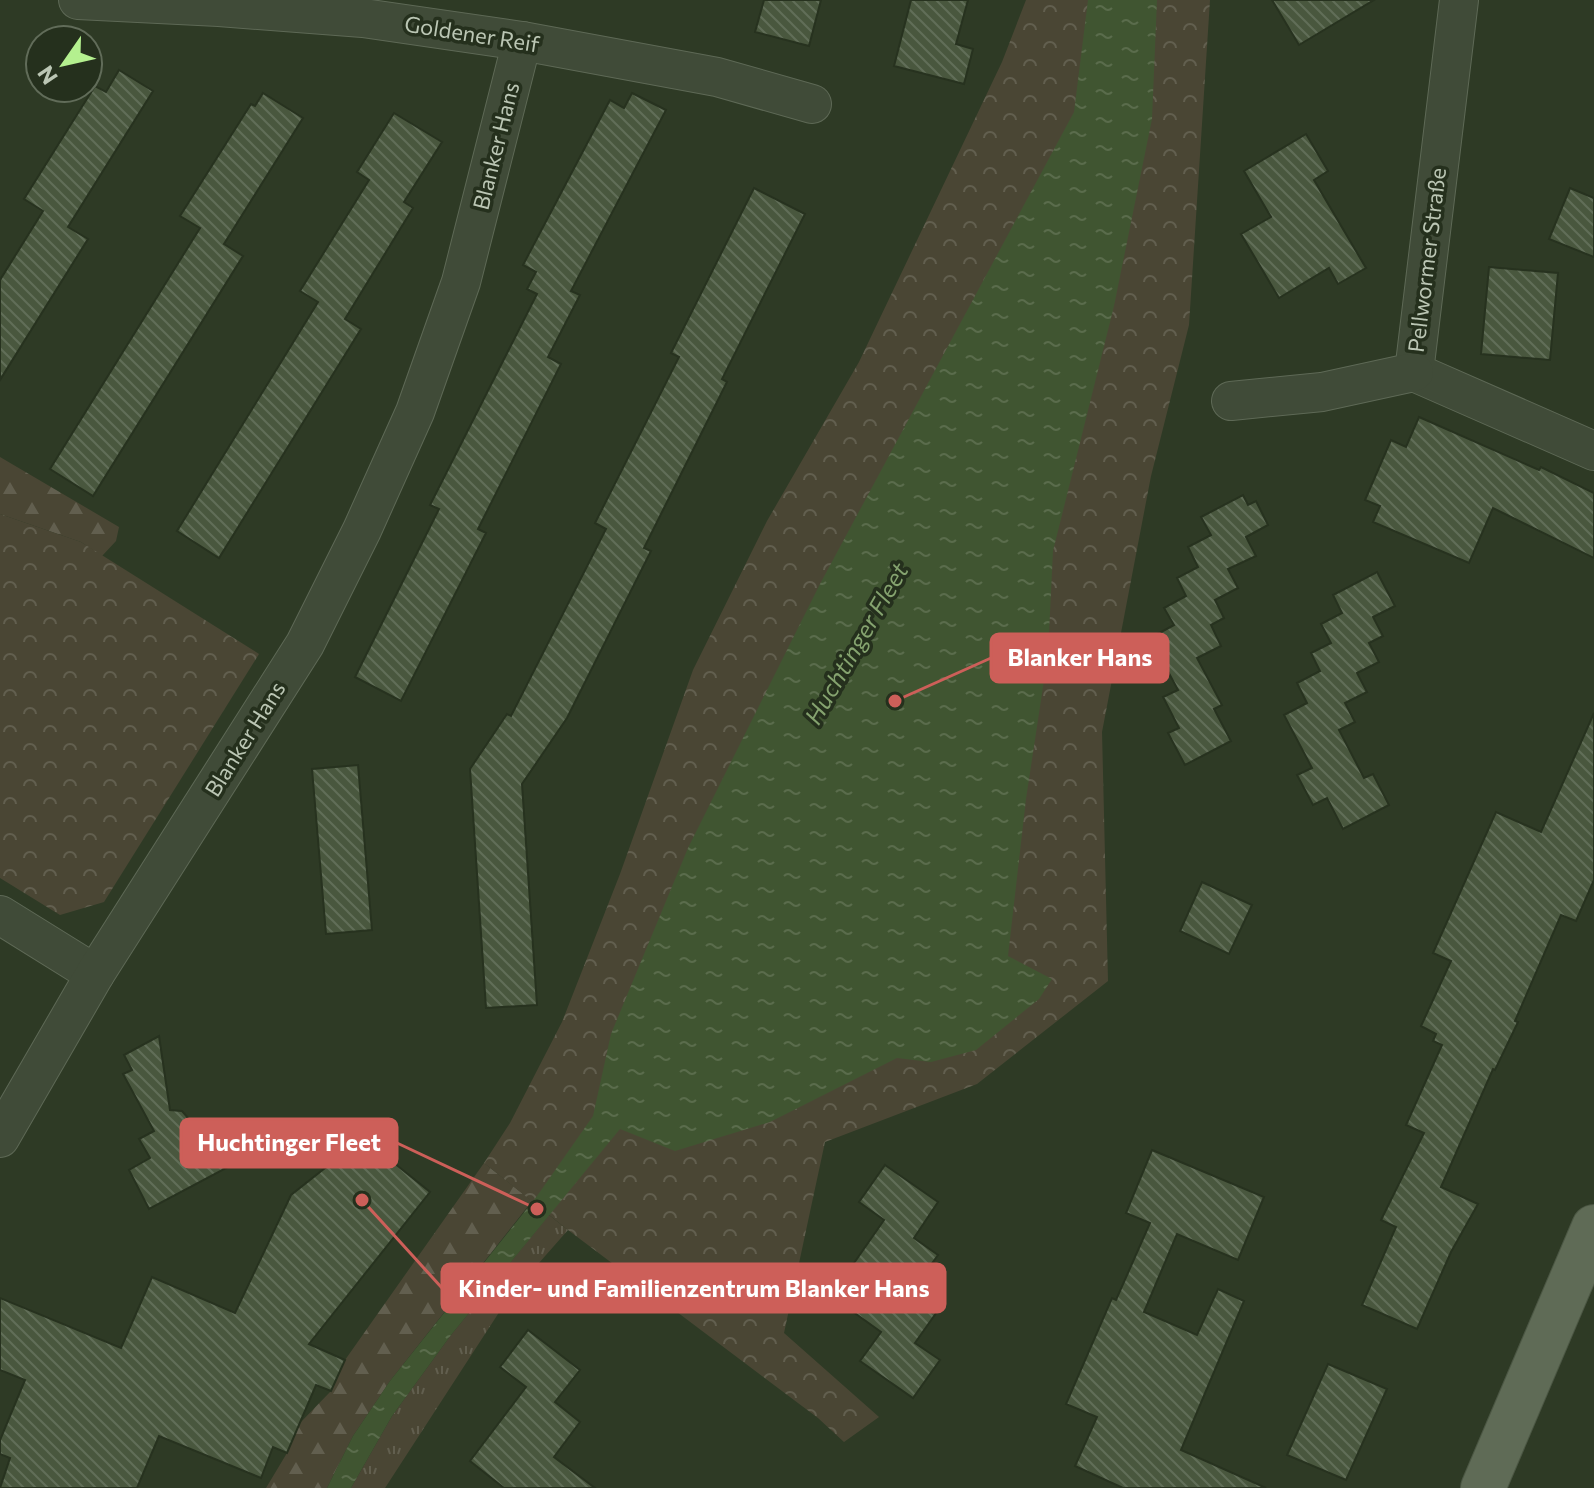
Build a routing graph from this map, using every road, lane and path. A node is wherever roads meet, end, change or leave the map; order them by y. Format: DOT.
graph roads {
  1 [pos="78,0"];
  2 [pos="1459,0"];
  3 [pos="522,41"];
  4 [pos="812,104"];
  5 [pos="1414,372"];
  6 [pos="1231,401"];
  7 [pos="1594,451"];
  8 [pos="0,915"];
  9 [pos="95,974"];
  10 [pos="0,1138"];
  11 [pos="1594,1227"];
  12 [pos="1483,1488"];
  1 -- 3 [label="street, Goldener Reif"];
  2 -- 5 [label="street, Pellwormer Straße"];
  3 -- 4 [label="street, Goldener Reif"];
  3 -- 9 [label="street, Blanker Hans"];
  5 -- 6 [label="street"];
  5 -- 7 [label="street, Pellwormer Straße"];
  8 -- 9 [label="street"];
  9 -- 10 [label="street, Blanker Hans"];
  11 -- 12 [label="main road"];
}
